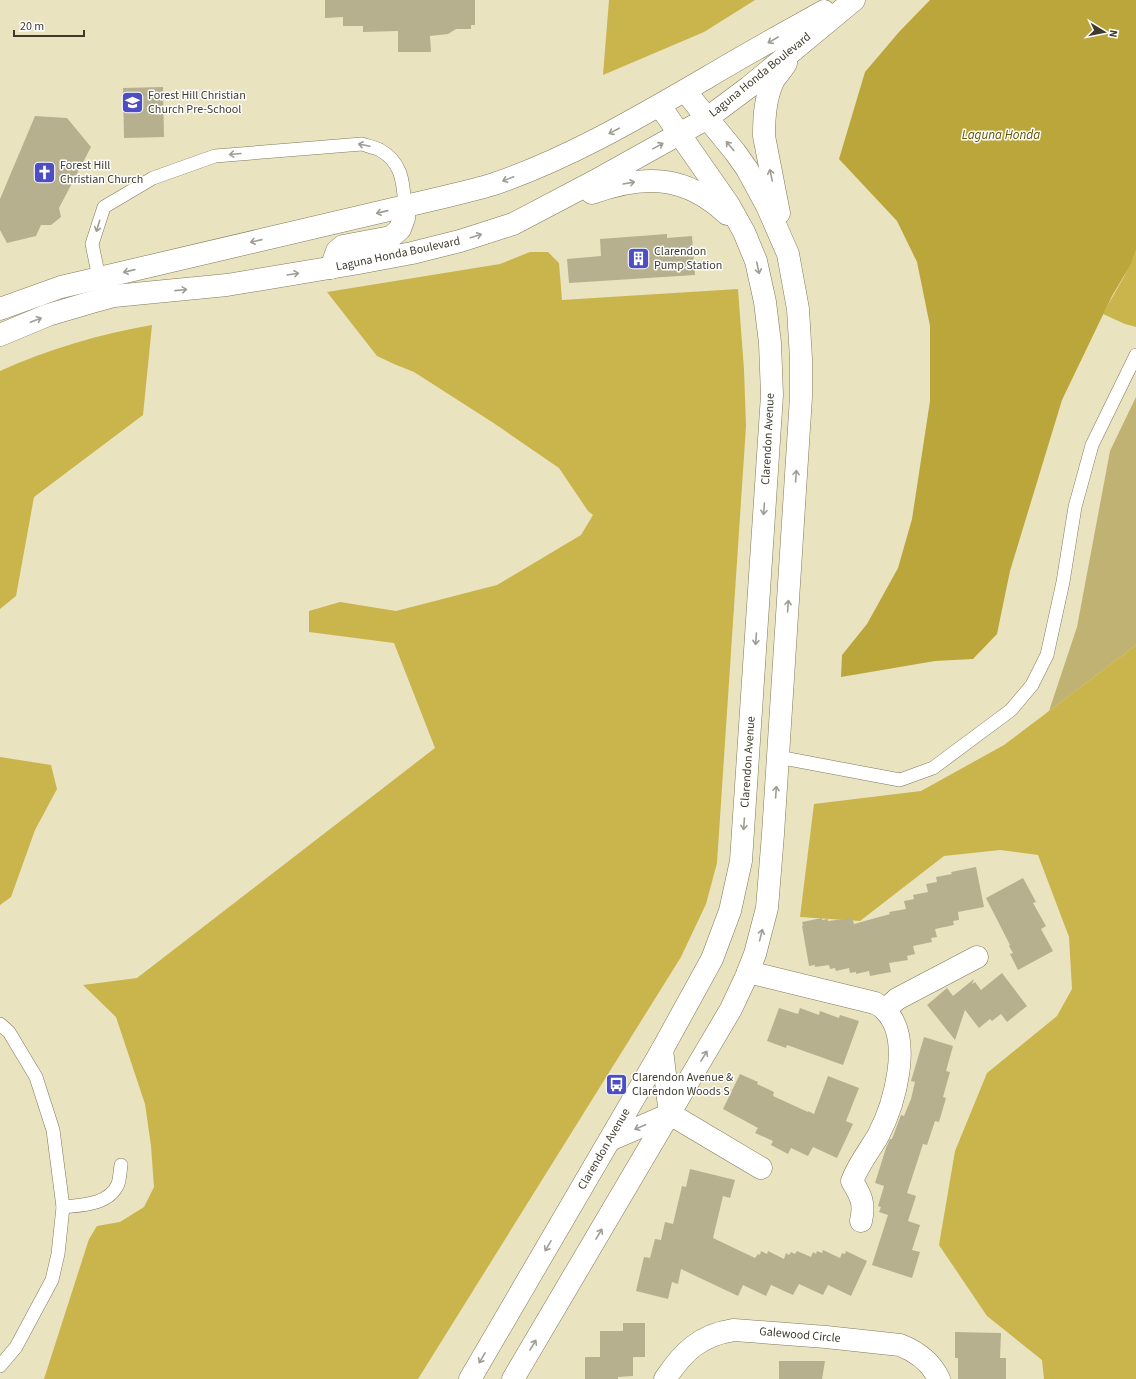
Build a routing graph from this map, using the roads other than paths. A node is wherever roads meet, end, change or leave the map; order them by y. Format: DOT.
graph roads {
  1 [pos="843,0"];
  2 [pos="854,0"];
  3 [pos="801,43"];
  4 [pos="685,91"];
  5 [pos="660,106"];
  6 [pos="706,119"];
  7 [pos="680,134"];
  8 [pos="405,207"];
  9 [pos="513,224"];
  10 [pos="744,232"];
  11 [pos="788,254"];
  12 [pos="331,268"];
  13 [pos="99,278"];
  14 [pos="0,309"];
  15 [pos="0,335"];
  16 [pos="1136,355"];
  17 [pos="778,757"];
  18 [pos="977,956"];
  19 [pos="748,972"];
  20 [pos="885,1010"];
  21 [pos="0,1024"];
  22 [pos="662,1050"];
  23 [pos="670,1114"];
  24 [pos="610,1140"];
  25 [pos="121,1165"];
  26 [pos="761,1168"];
  27 [pos="63,1208"];
  28 [pos="861,1221"];
  29 [pos="0,1366"];
  30 [pos="470,1379"];
  31 [pos="513,1379"];
  32 [pos="665,1379"];
  33 [pos="939,1379"];
  1 -- 4 [label="main road, Laguna Honda Boulevard, one-way"];
  2 -- 3 [label="main road, Laguna Honda Boulevard"];
  3 -- 6 [label="main road, Laguna Honda Boulevard"];
  11 -- 3 [label="main road, one-way"];
  4 -- 5 [label="main road, Laguna Honda Boulevard"];
  4 -- 6 [label="main road"];
  5 -- 7 [label="main road, Clarendon Avenue"];
  5 -- 8 [label="main road, Laguna Honda Boulevard, one-way"];
  6 -- 7 [label="main road, Laguna Honda Boulevard"];
  11 -- 6 [label="main road, one-way"];
  9 -- 7 [label="main road, Laguna Honda Boulevard, one-way"];
  7 -- 10 [label="main road, Clarendon Avenue"];
  8 -- 12 [label="main road"];
  8 -- 13 [label="main road, Laguna Honda Boulevard, one-way"];
  8 -- 13 [label="lane, one-way"];
  9 -- 10 [label="main road, one-way"];
  12 -- 9 [label="main road, Laguna Honda Boulevard, one-way"];
  10 -- 22 [label="main road, Clarendon Avenue, one-way"];
  17 -- 11 [label="main road, one-way"];
  15 -- 12 [label="main road, Laguna Honda Boulevard, one-way"];
  13 -- 14 [label="main road, Laguna Honda Boulevard"];
  16 -- 17 [label="lane"];
  19 -- 17 [label="main road, one-way"];
  18 -- 20 [label="main road"];
  19 -- 20 [label="main road"];
  23 -- 19 [label="main road, one-way"];
  20 -- 28 [label="main road"];
  21 -- 27 [label="lane"];
  22 -- 23 [label="main road"];
  22 -- 24 [label="main road, Clarendon Avenue"];
  23 -- 24 [label="main road, one-way"];
  23 -- 26 [label="main road"];
  31 -- 23 [label="main road, one-way"];
  24 -- 30 [label="main road, Clarendon Avenue, one-way"];
  25 -- 27 [label="lane"];
  27 -- 29 [label="lane"];
  32 -- 33 [label="main road, Galewood Circle"];
}
